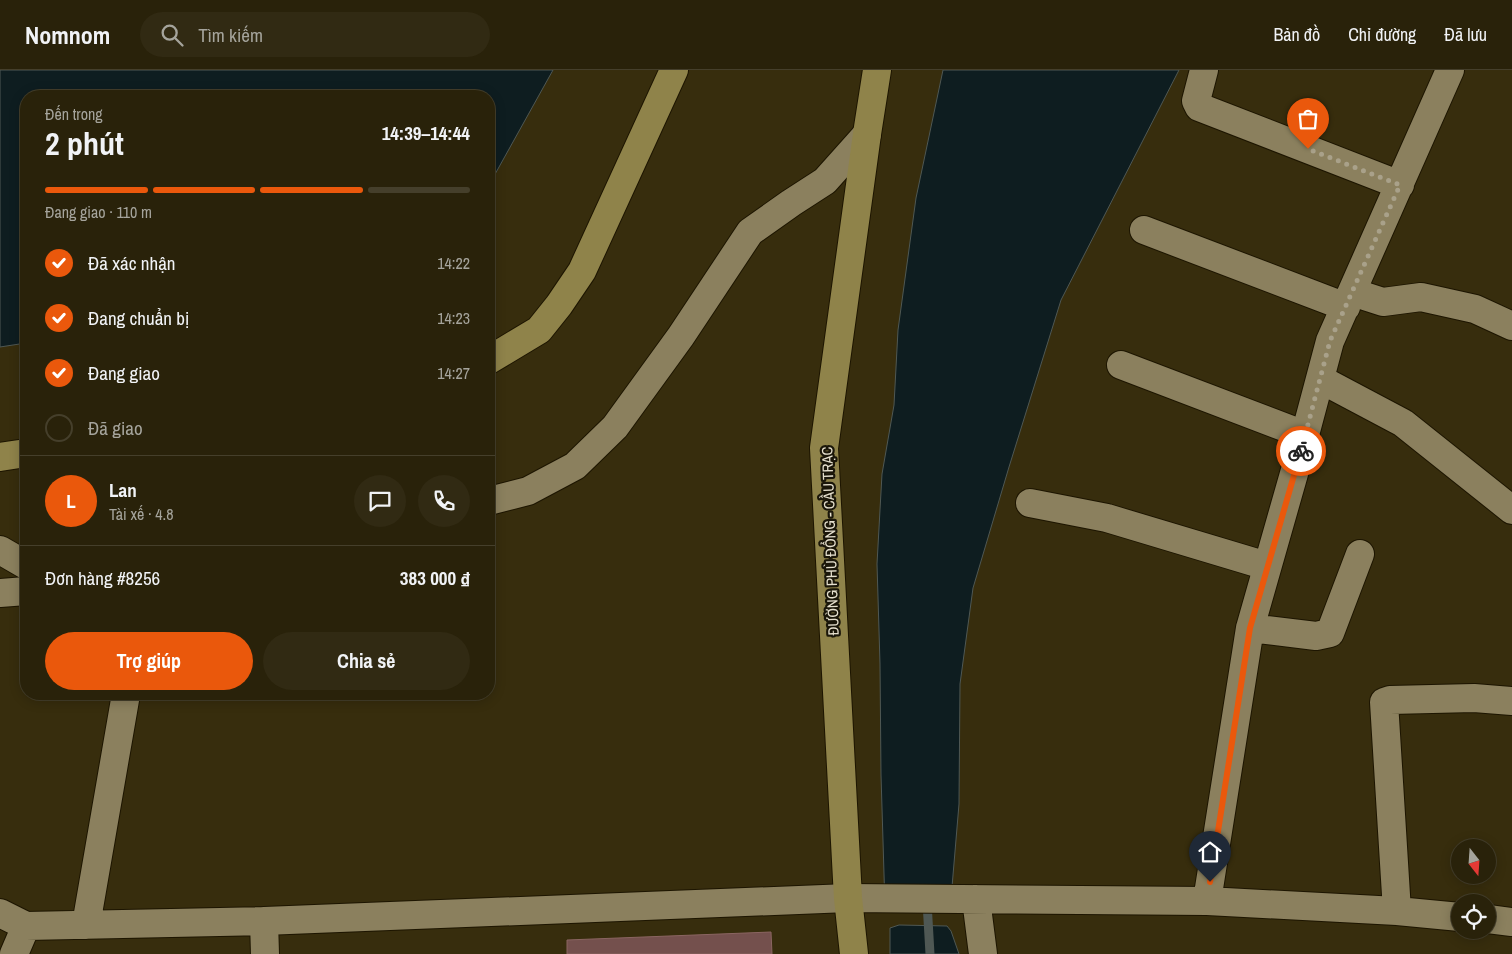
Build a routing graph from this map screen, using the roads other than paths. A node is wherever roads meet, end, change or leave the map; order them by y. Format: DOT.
graph roads {
  1 [pos="674,70"];
  2 [pos="878,70"];
  3 [pos="1204,70"];
  4 [pos="1450,70"];
  5 [pos="867,134"];
  6 [pos="1400,185"];
  7 [pos="1144,230"];
  8 [pos="1349,299"];
  9 [pos="1512,326"];
  10 [pos="495,356"];
  11 [pos="1121,365"];
  12 [pos="1320,379"];
  13 [pos="1305,435"];
  14 [pos="20,454"];
  15 [pos="0,457"];
  16 [pos="495,499"];
  17 [pos="1030,503"];
  18 [pos="1512,510"];
  19 [pos="0,550"];
  20 [pos="1360,554"];
  21 [pos="20,562"];
  22 [pos="1267,566"];
  23 [pos="20,591"];
  24 [pos="0,593"];
  25 [pos="1250,628"];
  26 [pos="125,700"];
  27 [pos="1512,700"];
  28 [pos="848,898"];
  29 [pos="976,899"];
  30 [pos="1207,901"];
  31 [pos="1397,910"];
  32 [pos="0,913"];
  33 [pos="1451,916"];
  34 [pos="1496,920"];
  35 [pos="264,921"];
  36 [pos="1512,922"];
  37 [pos="86,925"];
  38 [pos="26,926"];
  39 [pos="14,954"];
  40 [pos="264,954"];
  41 [pos="854,954"];
  42 [pos="983,954"];
  1 -- 10 [label="main road"];
  2 -- 5 [label="main road, ĐƯỜNG PHÙ ĐỔNG - CẦU TRẠC"];
  3 -- 6 [label="street"];
  4 -- 6 [label="street"];
  5 -- 16 [label="street"];
  5 -- 28 [label="main road, ĐƯỜNG PHÙ ĐỔNG - CẦU TRẠC"];
  6 -- 8 [label="street"];
  7 -- 8 [label="street"];
  8 -- 9 [label="street"];
  8 -- 12 [label="street"];
  11 -- 13 [label="street"];
  12 -- 13 [label="street"];
  12 -- 18 [label="street"];
  13 -- 22 [label="street"];
  14 -- 15 [label="main road"];
  17 -- 22 [label="street"];
  19 -- 21 [label="street"];
  20 -- 25 [label="street"];
  22 -- 25 [label="street"];
  23 -- 24 [label="street"];
  25 -- 30 [label="street"];
  26 -- 37 [label="street"];
  27 -- 31 [label="street"];
  28 -- 29 [label="street"];
  28 -- 35 [label="street"];
  28 -- 41 [label="main road, ĐƯỜNG PHÙ ĐỔNG - CẦU TRẠC"];
  29 -- 30 [label="street"];
  29 -- 42 [label="street"];
  30 -- 31 [label="street"];
  31 -- 33 [label="street"];
  32 -- 38 [label="street"];
  34 -- 36 [label="street"];
  35 -- 37 [label="street"];
  35 -- 40 [label="street"];
  37 -- 38 [label="street"];
  38 -- 39 [label="street"];
}
